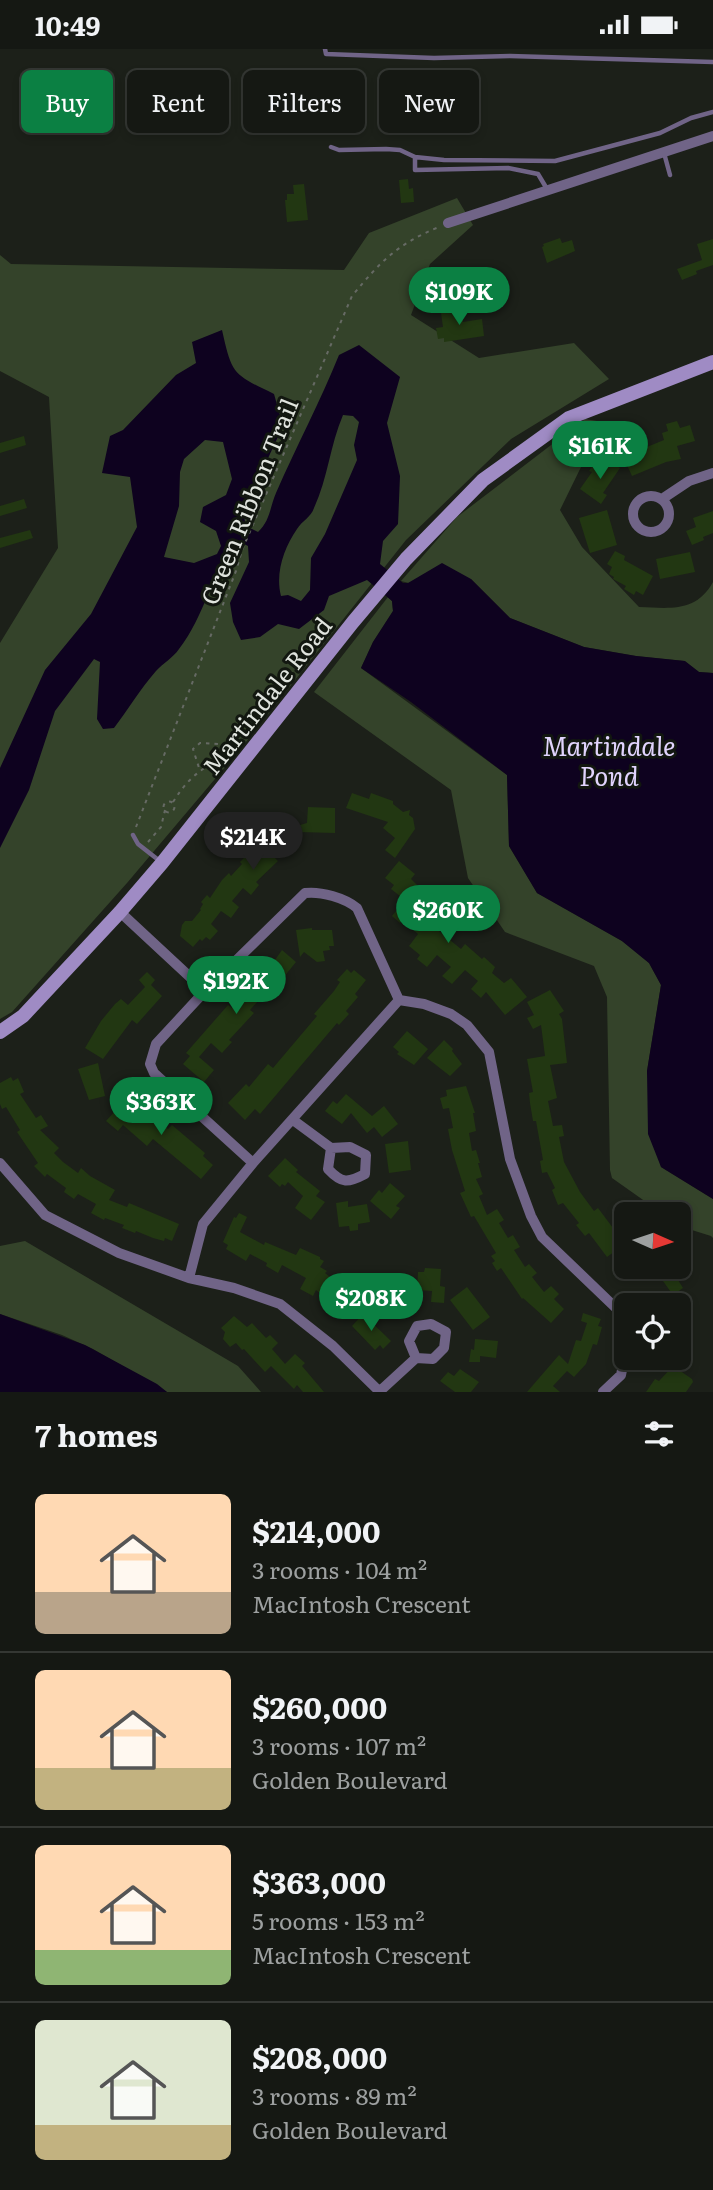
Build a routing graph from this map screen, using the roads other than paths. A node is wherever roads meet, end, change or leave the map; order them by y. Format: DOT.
graph roads {
  1 [pos="326,49"];
  2 [pos="713,62"];
  3 [pos="713,112"];
  4 [pos="713,135"];
  5 [pos="331,147"];
  6 [pos="663,152"];
  7 [pos="415,157"];
  8 [pos="670,175"];
  9 [pos="548,190"];
  10 [pos="448,223"];
  11 [pos="713,362"];
  12 [pos="713,473"];
  13 [pos="662,499"];
  14 [pos="133,835"];
  15 [pos="162,863"];
  16 [pos="120,912"];
  17 [pos="205,991"];
  18 [pos="399,1000"];
  19 [pos="0,1032"];
  20 [pos="293,1120"];
  21 [pos="331,1148"];
  22 [pos="0,1163"];
  23 [pos="253,1163"];
  24 [pos="190,1278"];
  25 [pos="614,1306"];
  26 [pos="416,1358"];
  27 [pos="622,1370"];
  28 [pos="379,1392"];
  29 [pos="603,1392"];
  1 -- 2 [label="lane"];
  3 -- 7 [label="lane"];
  4 -- 6 [label="street"];
  5 -- 7 [label="lane"];
  6 -- 8 [label="lane"];
  6 -- 9 [label="street"];
  7 -- 9 [label="lane"];
  9 -- 10 [label="street"];
  11 -- 15 [label="main road, Martindale Road"];
  12 -- 13 [label="street"];
  14 -- 15 [label="lane"];
  15 -- 16 [label="main road"];
  16 -- 17 [label="street"];
  16 -- 19 [label="main road"];
  17 -- 18 [label="street"];
  17 -- 23 [label="street"];
  18 -- 20 [label="street"];
  18 -- 25 [label="street"];
  20 -- 21 [label="street"];
  20 -- 23 [label="street"];
  22 -- 24 [label="street"];
  23 -- 24 [label="street"];
  24 -- 28 [label="street"];
  26 -- 28 [label="street"];
  27 -- 29 [label="street"];
}
